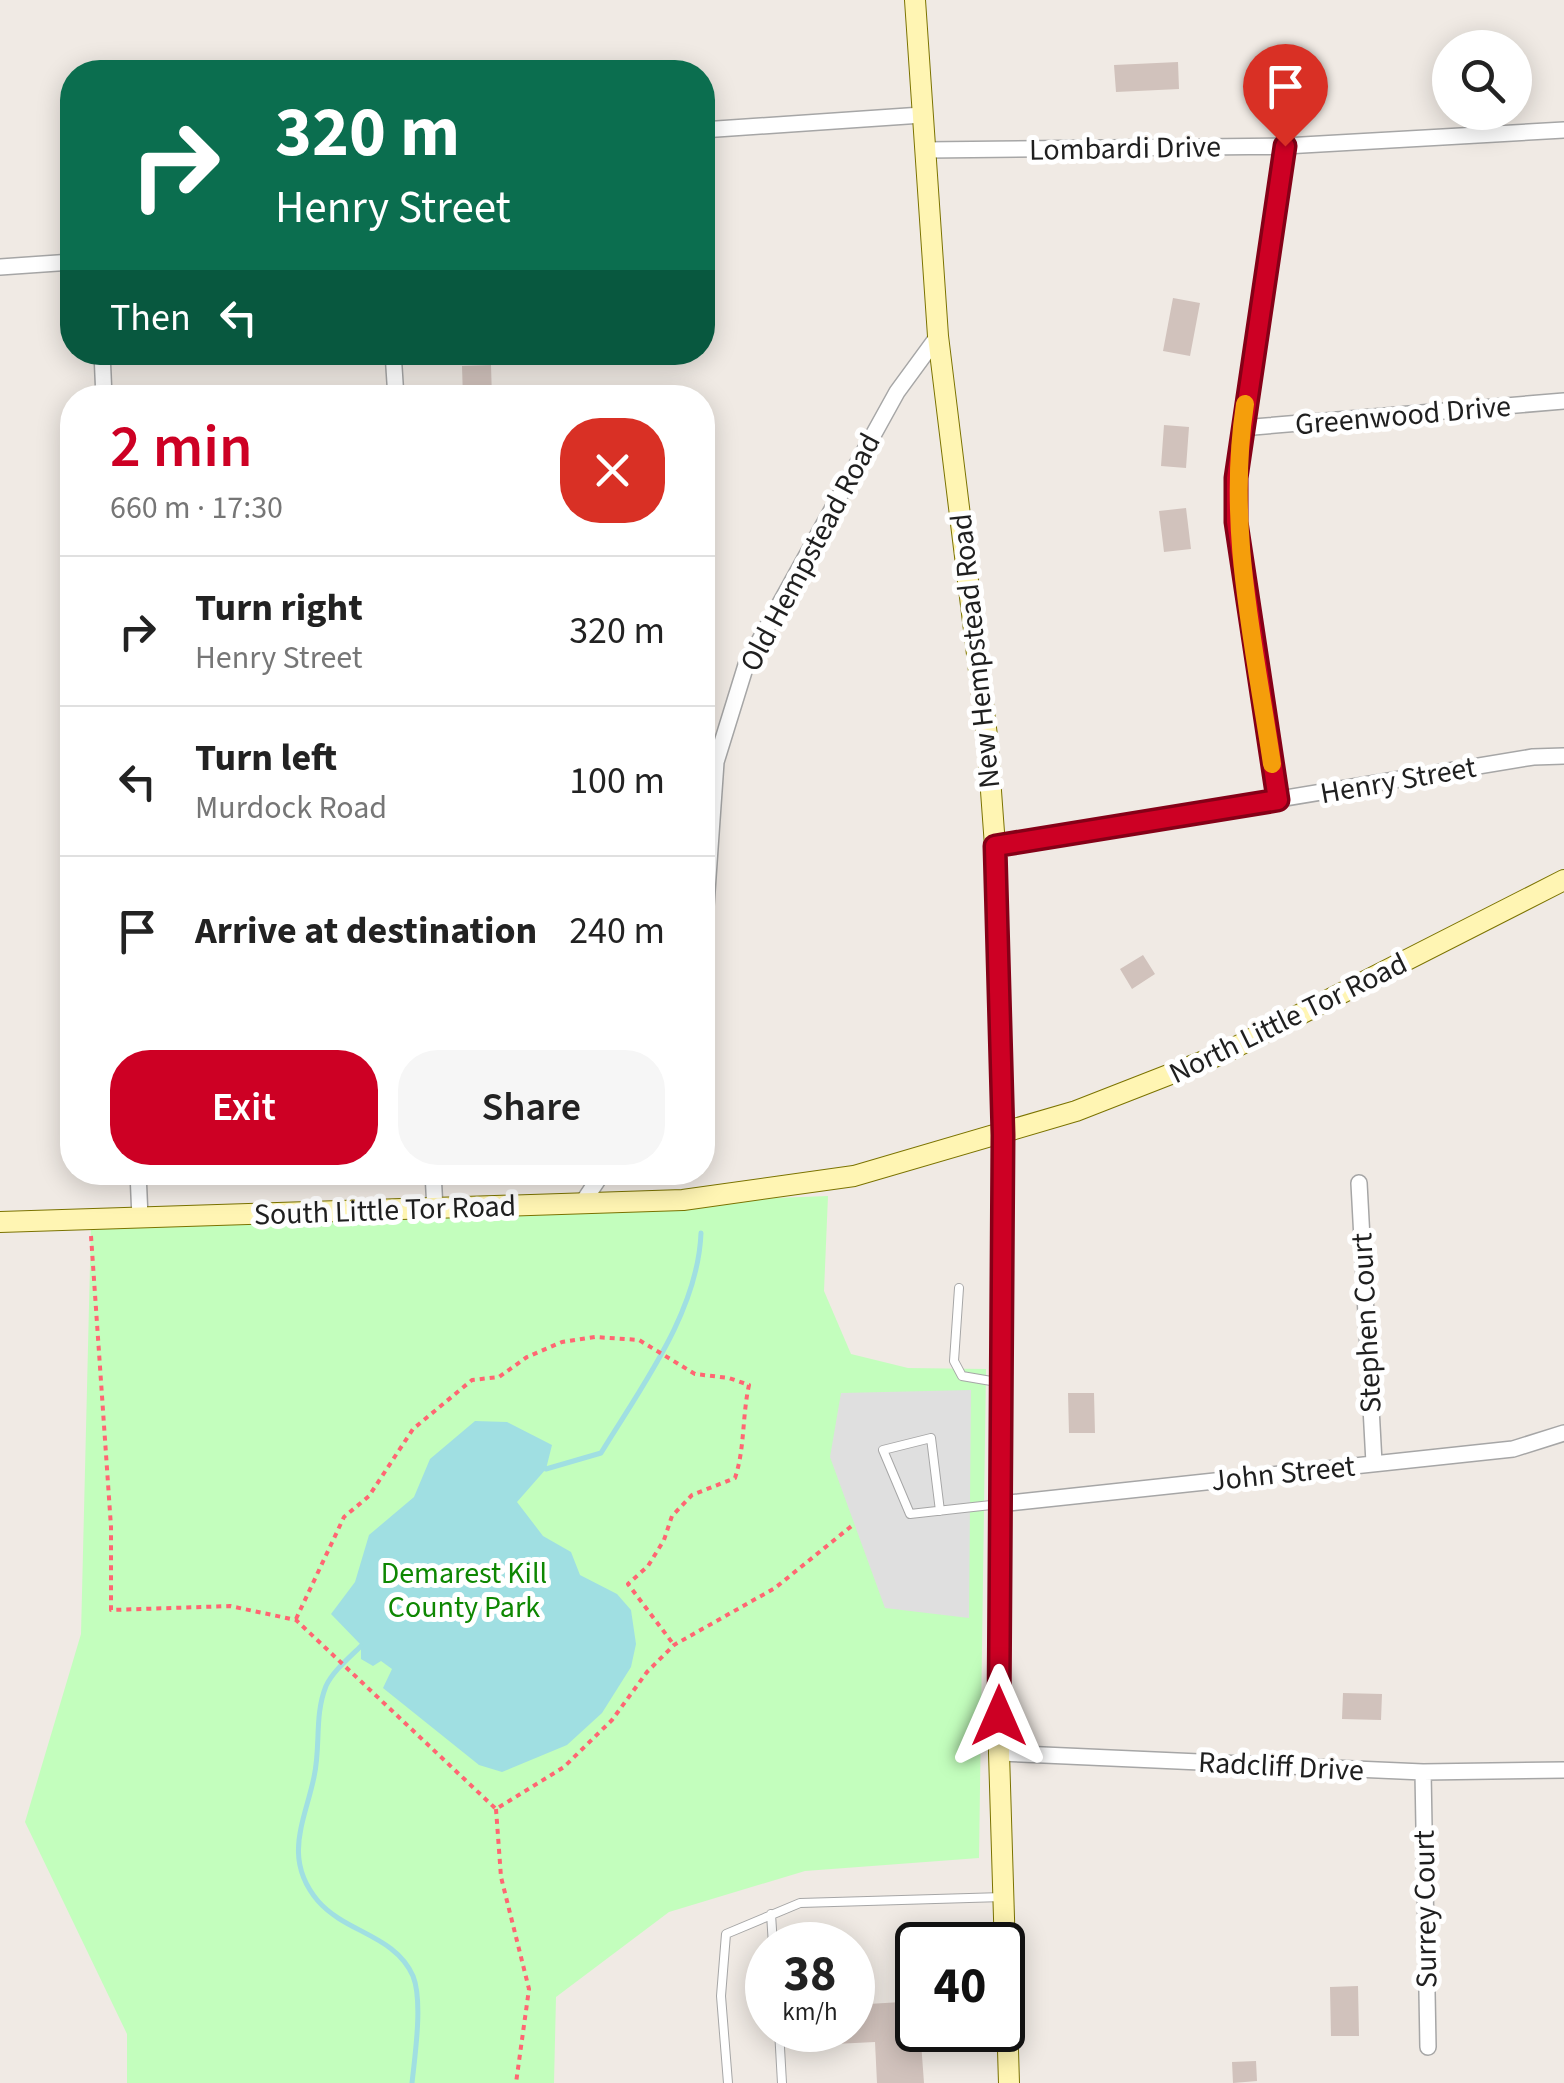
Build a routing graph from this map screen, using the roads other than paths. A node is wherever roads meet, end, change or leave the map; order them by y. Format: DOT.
graph roads {
  1 [pos="915,0"];
  2 [pos="922,115"];
  3 [pos="715,129"];
  4 [pos="1564,130"];
  5 [pos="1285,146"];
  6 [pos="926,150"];
  7 [pos="60,263"];
  8 [pos="0,266"];
  9 [pos="938,336"];
  10 [pos="1564,401"];
  11 [pos="1241,428"];
  12 [pos="1564,756"];
  13 [pos="715,776"];
  14 [pos="1278,800"];
  15 [pos="995,846"];
  16 [pos="1564,880"];
  17 [pos="1003,1135"];
  18 [pos="1359,1183"];
  19 [pos="139,1185"];
  20 [pos="434,1185"];
  21 [pos="594,1185"];
  22 [pos="582,1202"];
  23 [pos="435,1210"];
  24 [pos="140,1218"];
  25 [pos="0,1222"];
  26 [pos="959,1288"];
  27 [pos="1001,1383"];
  28 [pos="1564,1433"];
  29 [pos="1374,1463"];
  30 [pos="1000,1504"];
  31 [pos="940,1511"];
  32 [pos="999,1754"];
  33 [pos="1564,1770"];
  34 [pos="1423,1772"];
  35 [pos="1002,1897"];
  36 [pos="772,1914"];
  37 [pos="772,1922"];
  38 [pos="1428,2047"];
  39 [pos="780,2052"];
  40 [pos="728,2083"];
  41 [pos="782,2083"];
  42 [pos="1009,2083"];
  1 -- 2 [label="street, New Hempstead Road"];
  2 -- 3 [label="street"];
  2 -- 6 [label="street, New Hempstead Road"];
  4 -- 5 [label="street, Lombardi Drive"];
  5 -- 6 [label="street, Lombardi Drive"];
  5 -- 11 [label="street"];
  6 -- 9 [label="street, New Hempstead Road"];
  7 -- 8 [label="street"];
  9 -- 13 [label="street, Old Hempstead Road"];
  9 -- 15 [label="street, New Hempstead Road"];
  10 -- 11 [label="street, Greenwood Drive"];
  11 -- 14 [label="street"];
  12 -- 14 [label="street, Henry Street"];
  14 -- 15 [label="street, Henry Street"];
  15 -- 17 [label="street, New Hempstead Road"];
  16 -- 17 [label="street, North Little Tor Road"];
  17 -- 22 [label="street, South Little Tor Road"];
  17 -- 27 [label="street, New Hempstead Road"];
  18 -- 29 [label="street, Stephen Court"];
  19 -- 24 [label="street"];
  20 -- 23 [label="street"];
  21 -- 22 [label="street"];
  22 -- 23 [label="street, South Little Tor Road"];
  23 -- 24 [label="street, South Little Tor Road"];
  24 -- 25 [label="street, South Little Tor Road"];
  26 -- 27 [label="lane"];
  27 -- 30 [label="street, New Hempstead Road"];
  28 -- 29 [label="street, John Street"];
  29 -- 30 [label="street, John Street"];
  30 -- 31 [label="lane"];
  30 -- 32 [label="street, New Hempstead Road"];
  31 -- 31 [label="lane"];
  32 -- 34 [label="street, Radcliff Drive"];
  32 -- 35 [label="street, New Hempstead Road"];
  33 -- 34 [label="street, Radcliff Drive"];
  34 -- 38 [label="street, Surrey Court"];
  35 -- 36 [label="lane"];
  35 -- 42 [label="street, New Hempstead Road"];
  36 -- 37 [label="lane"];
  36 -- 40 [label="lane"];
  39 -- 41 [label="lane"];
}
